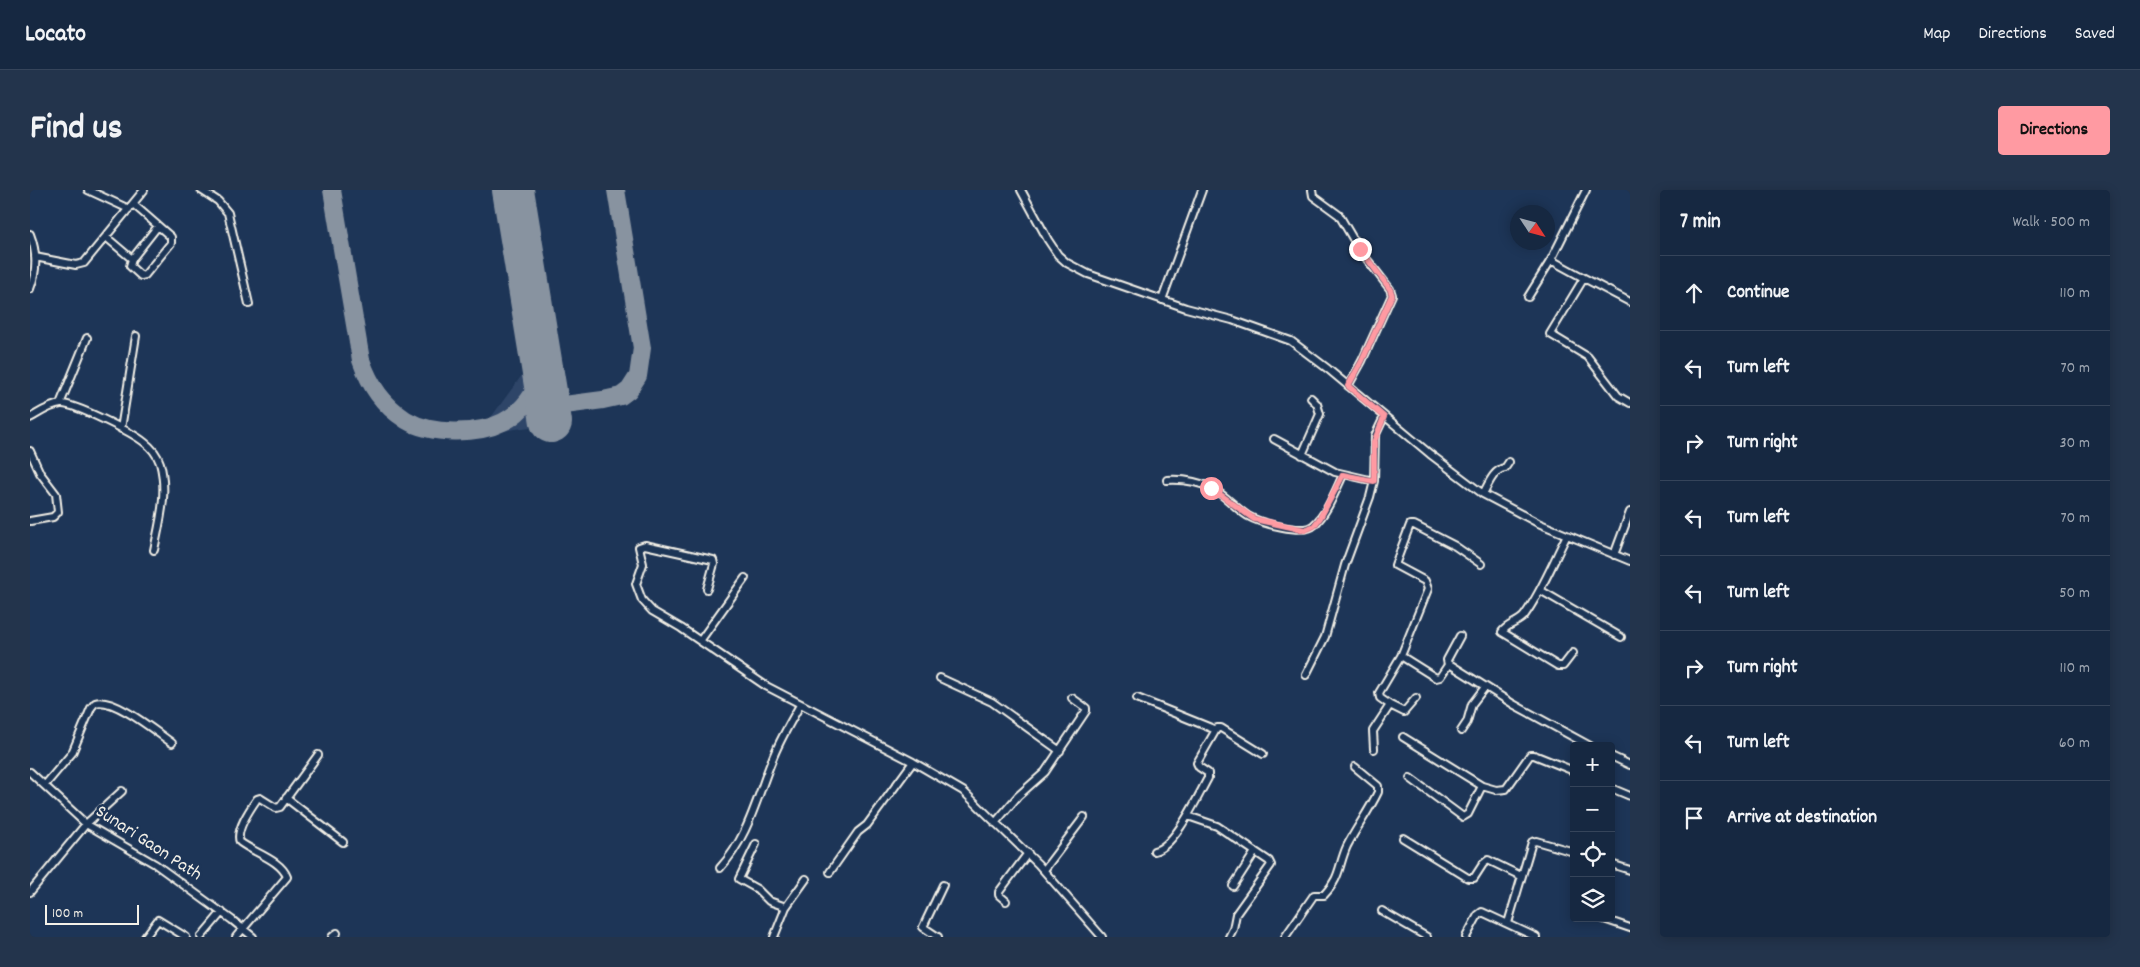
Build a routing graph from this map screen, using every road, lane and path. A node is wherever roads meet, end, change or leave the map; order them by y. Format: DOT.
graph roads {
  1 [pos="88,190"];
  2 [pos="144,190"];
  3 [pos="201,190"];
  4 [pos="1020,190"];
  5 [pos="1202,190"];
  6 [pos="1312,190"];
  7 [pos="1586,190"];
  8 [pos="96,192"];
  9 [pos="131,206"];
  10 [pos="158,226"];
  11 [pos="30,234"];
  12 [pos="106,237"];
  13 [pos="33,252"];
  14 [pos="132,259"];
  15 [pos="1551,260"];
  16 [pos="1584,278"];
  17 [pos="30,290"];
  18 [pos="1528,297"];
  19 [pos="1162,300"];
  20 [pos="1630,302"];
  21 [pos="249,304"];
  22 [pos="136,336"];
  23 [pos="87,338"];
  24 [pos="1348,386"];
  25 [pos="1311,398"];
  26 [pos="1630,403"];
  27 [pos="60,404"];
  28 [pos="1384,417"];
  29 [pos="30,418"];
  30 [pos="121,429"];
  31 [pos="1274,440"];
  32 [pos="30,451"];
  33 [pos="1302,455"];
  34 [pos="1509,462"];
  35 [pos="1343,475"];
  36 [pos="1167,480"];
  37 [pos="1374,481"];
  38 [pos="1483,494"];
  39 [pos="1630,512"];
  40 [pos="30,521"];
  41 [pos="1567,535"];
  42 [pos="154,550"];
  43 [pos="1614,555"];
  44 [pos="1630,561"];
  45 [pos="1481,564"];
  46 [pos="745,578"];
  47 [pos="707,589"];
  48 [pos="1540,590"];
  49 [pos="1460,636"];
  50 [pos="1621,637"];
  51 [pos="700,641"];
  52 [pos="1573,653"];
  53 [pos="1401,656"];
  54 [pos="1448,665"];
  55 [pos="1306,675"];
  56 [pos="940,678"];
  57 [pos="1485,686"];
  58 [pos="1072,698"];
  59 [pos="1137,698"];
  60 [pos="1416,698"];
  61 [pos="1390,705"];
  62 [pos="800,706"];
  63 [pos="1216,730"];
  64 [pos="1461,731"];
  65 [pos="1403,737"];
  66 [pos="1583,742"];
  67 [pos="172,743"];
  68 [pos="1374,749"];
  69 [pos="1060,752"];
  70 [pos="1263,754"];
  71 [pos="318,755"];
  72 [pos="1615,758"];
  73 [pos="913,762"];
  74 [pos="1630,765"];
  75 [pos="1355,767"];
  76 [pos="1570,769"];
  77 [pos="30,772"];
  78 [pos="1410,778"];
  79 [pos="46,785"];
  80 [pos="1482,786"];
  81 [pos="1615,790"];
  82 [pos="122,791"];
  83 [pos="1630,796"];
  84 [pos="286,798"];
  85 [pos="1188,816"];
  86 [pos="1084,818"];
  87 [pos="995,823"];
  88 [pos="86,824"];
  89 [pos="1403,838"];
  90 [pos="344,842"];
  91 [pos="756,844"];
  92 [pos="1154,851"];
  93 [pos="1570,851"];
  94 [pos="1256,852"];
  95 [pos="1028,853"];
  96 [pos="1615,865"];
  97 [pos="720,868"];
  98 [pos="1044,870"];
  99 [pos="1630,870"];
  100 [pos="830,872"];
  101 [pos="1521,876"];
  102 [pos="806,879"];
  103 [pos="943,885"];
  104 [pos="1233,886"];
  105 [pos="30,892"];
  106 [pos="1006,901"];
  107 [pos="786,907"];
  108 [pos="1382,911"];
  109 [pos="222,912"];
  110 [pos="1613,922"];
  111 [pos="1508,923"];
  112 [pos="242,928"];
  113 [pos="1630,928"];
  114 [pos="1101,936"];
  115 [pos="146,937"];
  116 [pos="186,937"];
  117 [pos="201,937"];
  118 [pos="236,937"];
  119 [pos="253,937"];
  120 [pos="774,937"];
  121 [pos="938,937"];
  122 [pos="1229,937"];
  123 [pos="1285,937"];
  124 [pos="1426,937"];
  125 [pos="1466,937"];
  126 [pos="1536,937"];
  1 -- 8 [label="street"];
  2 -- 9 [label="street"];
  3 -- 21 [label="street"];
  4 -- 19 [label="street"];
  5 -- 19 [label="street"];
  6 -- 24 [label="street"];
  7 -- 15 [label="street"];
  8 -- 9 [label="street"];
  9 -- 10 [label="street"];
  9 -- 12 [label="street"];
  10 -- 14 [label="street"];
  10 -- 14 [label="street"];
  11 -- 13 [label="street"];
  12 -- 13 [label="street"];
  12 -- 14 [label="street"];
  13 -- 17 [label="street"];
  15 -- 16 [label="street"];
  15 -- 18 [label="street"];
  16 -- 20 [label="street"];
  16 -- 26 [label="street"];
  19 -- 24 [label="street"];
  22 -- 30 [label="street"];
  23 -- 27 [label="street"];
  24 -- 28 [label="street"];
  25 -- 33 [label="street"];
  27 -- 29 [label="street"];
  27 -- 30 [label="street"];
  28 -- 37 [label="street"];
  28 -- 38 [label="street"];
  30 -- 42 [label="street"];
  31 -- 33 [label="street"];
  32 -- 40 [label="street"];
  33 -- 35 [label="street"];
  34 -- 38 [label="street"];
  35 -- 36 [label="street"];
  35 -- 37 [label="street"];
  37 -- 55 [label="street"];
  38 -- 41 [label="street"];
  39 -- 43 [label="street"];
  41 -- 43 [label="street"];
  41 -- 48 [label="street"];
  43 -- 44 [label="street"];
  45 -- 53 [label="street"];
  46 -- 51 [label="street"];
  47 -- 51 [label="street"];
  48 -- 50 [label="street"];
  48 -- 52 [label="street"];
  49 -- 54 [label="street"];
  51 -- 62 [label="street"];
  53 -- 54 [label="street"];
  53 -- 61 [label="street"];
  54 -- 57 [label="street"];
  56 -- 69 [label="street"];
  57 -- 64 [label="street"];
  57 -- 66 [label="street"];
  58 -- 69 [label="street"];
  59 -- 63 [label="street"];
  60 -- 61 [label="street"];
  61 -- 68 [label="street"];
  62 -- 73 [label="street"];
  62 -- 97 [label="street"];
  63 -- 70 [label="street"];
  63 -- 85 [label="street"];
  65 -- 80 [label="street"];
  67 -- 79 [label="street"];
  69 -- 87 [label="street"];
  71 -- 84 [label="street"];
  72 -- 74 [label="street"];
  73 -- 87 [label="street"];
  73 -- 100 [label="street"];
  75 -- 123 [label="street"];
  76 -- 80 [label="street"];
  77 -- 79 [label="street, Sunari Gaon Path"];
  78 -- 80 [label="street"];
  79 -- 88 [label="street, Sunari Gaon Path"];
  81 -- 83 [label="street"];
  82 -- 88 [label="street"];
  84 -- 90 [label="street"];
  84 -- 112 [label="street"];
  85 -- 92 [label="street"];
  85 -- 94 [label="street"];
  86 -- 98 [label="street"];
  87 -- 95 [label="street"];
  88 -- 105 [label="street"];
  88 -- 109 [label="street, Sunari Gaon Path"];
  89 -- 101 [label="street"];
  91 -- 107 [label="street"];
  93 -- 101 [label="street"];
  94 -- 104 [label="street"];
  94 -- 122 [label="street"];
  95 -- 98 [label="street"];
  95 -- 106 [label="street"];
  96 -- 99 [label="street"];
  98 -- 114 [label="street"];
  101 -- 111 [label="street"];
  102 -- 107 [label="street"];
  103 -- 121 [label="street"];
  107 -- 120 [label="street"];
  108 -- 124 [label="street"];
  109 -- 112 [label="street, Sunari Gaon Path"];
  109 -- 117 [label="street"];
  110 -- 113 [label="street"];
  111 -- 125 [label="street"];
  111 -- 126 [label="street"];
  112 -- 118 [label="street"];
  112 -- 119 [label="street, Sunari Gaon Path"];
  115 -- 116 [label="street"];
}
